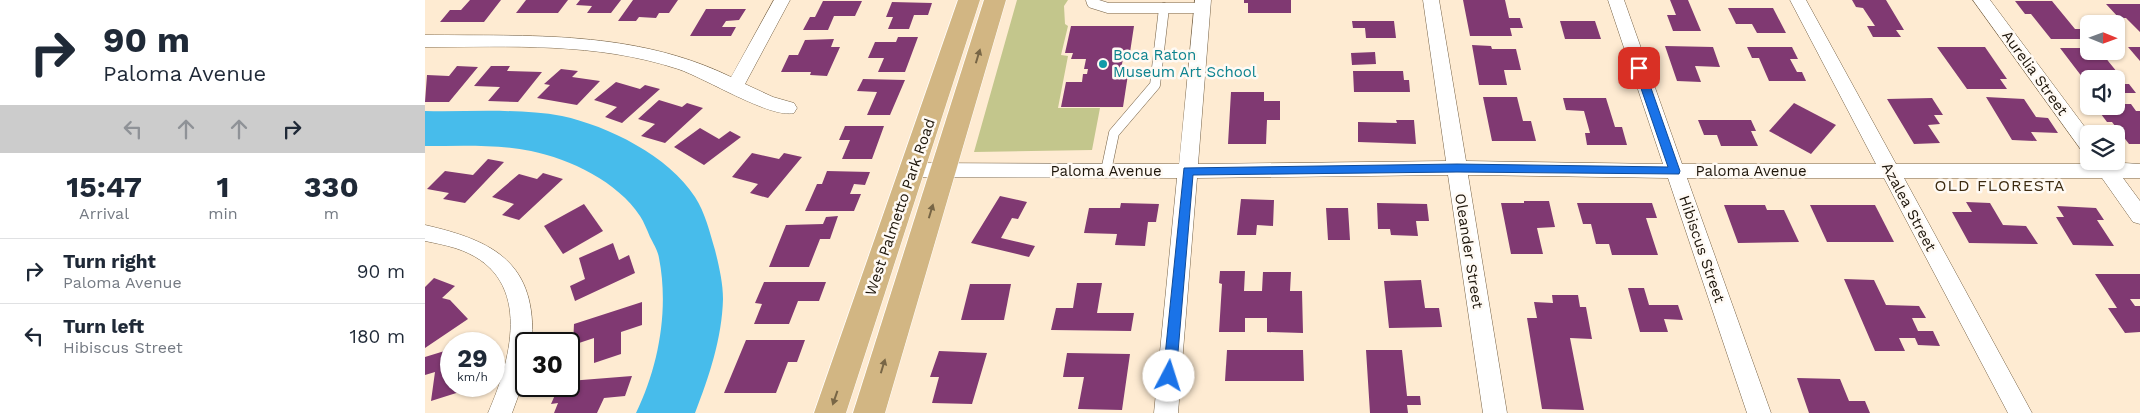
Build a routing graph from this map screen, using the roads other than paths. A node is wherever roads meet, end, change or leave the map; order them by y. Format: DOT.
graph roads {
  1 [pos="782,0"];
  2 [pos="969,0"];
  3 [pos="995,0"];
  4 [pos="1091,0"];
  5 [pos="1431,0"];
  6 [pos="1616,0"];
  7 [pos="1797,0"];
  8 [pos="1981,0"];
  9 [pos="1203,4"];
  10 [pos="1164,8"];
  11 [pos="425,41"];
  12 [pos="735,87"];
  13 [pos="788,108"];
  14 [pos="2080,134"];
  15 [pos="2080,167"];
  16 [pos="1457,168"];
  17 [pos="2125,169"];
  18 [pos="913,170"];
  19 [pos="943,170"];
  20 [pos="2107,170"];
  21 [pos="1106,171"];
  22 [pos="1188,171"];
  23 [pos="1675,171"];
  24 [pos="1890,171"];
  25 [pos="2140,171"];
  26 [pos="2140,216"];
  27 [pos="425,233"];
  28 [pos="500,413"];
  29 [pos="830,413"];
  30 [pos="869,413"];
  31 [pos="1166,413"];
  32 [pos="1495,413"];
  33 [pos="1759,413"];
  34 [pos="2021,413"];
  1 -- 12 [label="street"];
  2 -- 18 [label="main road, West Palmetto Park Road"];
  19 -- 3 [label="main road, West Palmetto Park Road, one-way"];
  4 -- 10 [label="lane"];
  5 -- 16 [label="street, Oleander Street"];
  6 -- 23 [label="street, Hibiscus Street"];
  7 -- 24 [label="street, Azalea Street"];
  8 -- 14 [label="street, Aurelia Street"];
  9 -- 10 [label="lane"];
  9 -- 22 [label="street"];
  10 -- 21 [label="lane"];
  11 -- 12 [label="street"];
  12 -- 13 [label="street"];
  15 -- 24 [label="street, Paloma Avenue"];
  16 -- 22 [label="street, Paloma Avenue"];
  16 -- 23 [label="street, Paloma Avenue"];
  16 -- 32 [label="street, Oleander Street"];
  17 -- 25 [label="street, Paloma Avenue"];
  18 -- 19 [label="street, Paloma Avenue"];
  18 -- 29 [label="main road, West Palmetto Park Road, one-way"];
  19 -- 21 [label="street, Paloma Avenue"];
  30 -- 19 [label="main road, West Palmetto Park Road, one-way"];
  20 -- 26 [label="street"];
  21 -- 22 [label="street, Paloma Avenue"];
  22 -- 31 [label="street"];
  23 -- 24 [label="street, Paloma Avenue"];
  23 -- 33 [label="street, Hibiscus Street"];
  24 -- 34 [label="street, Azalea Street"];
  27 -- 28 [label="street"];
}
